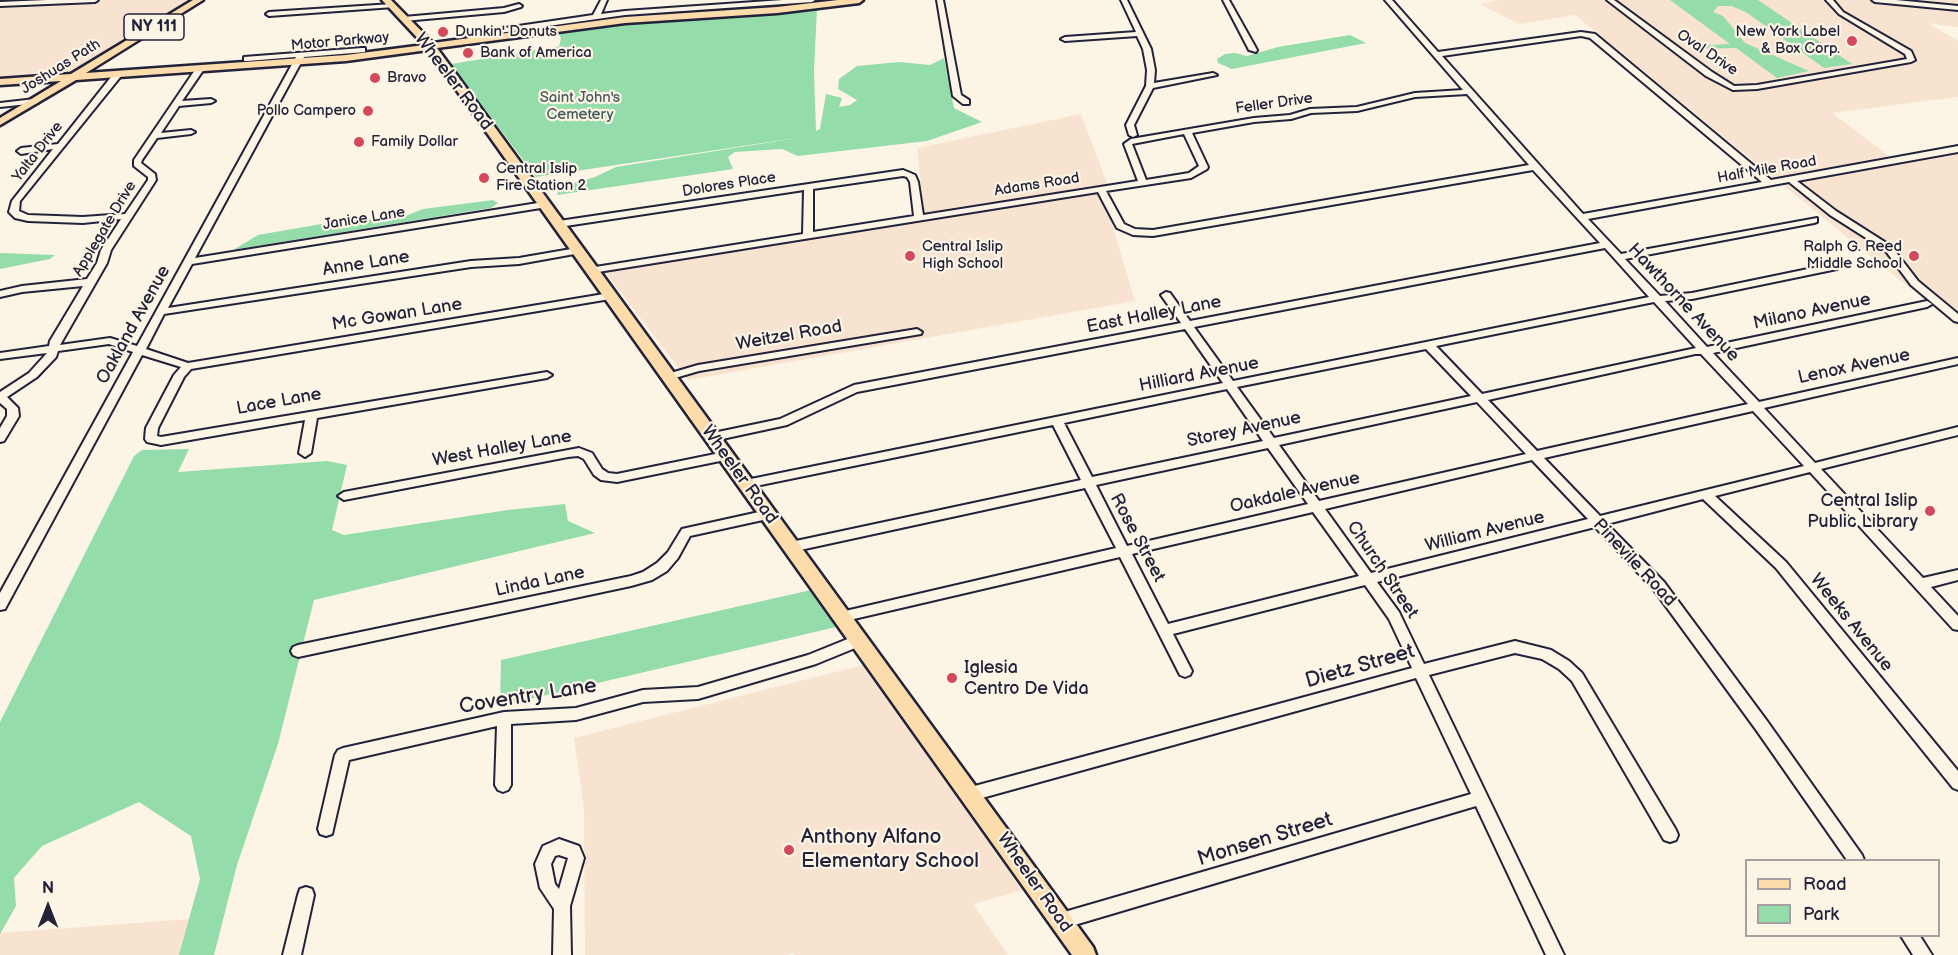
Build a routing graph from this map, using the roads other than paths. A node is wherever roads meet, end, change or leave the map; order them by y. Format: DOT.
graph roads {
  1 [pos="95,0"];
  2 [pos="199,0"];
  3 [pos="604,0"];
  4 [pos="812,0"];
  5 [pos="859,0"];
  6 [pos="940,0"];
  7 [pos="1124,0"];
  8 [pos="1226,0"];
  9 [pos="1388,0"];
  10 [pos="1610,0"];
  11 [pos="1829,0"];
  12 [pos="1875,0"];
  13 [pos="389,3"];
  14 [pos="0,4"];
  15 [pos="519,6"];
  16 [pos="1958,8"];
  17 [pos="269,14"];
  18 [pos="596,17"];
  19 [pos="404,19"];
  20 [pos="1140,34"];
  21 [pos="471,35"];
  22 [pos="1065,39"];
  23 [pos="432,48"];
  24 [pos="362,50"];
  25 [pos="1253,50"];
  26 [pos="1436,55"];
  27 [pos="300,58"];
  28 [pos="247,59"];
  29 [pos="200,69"];
  30 [pos="118,74"];
  31 [pos="1214,75"];
  32 [pos="72,77"];
  33 [pos="0,82"];
  34 [pos="1150,86"];
  35 [pos="1468,92"];
  36 [pos="35,101"];
  37 [pos="211,101"];
  38 [pos="966,102"];
  39 [pos="175,104"];
  40 [pos="0,105"];
  41 [pos="0,122"];
  42 [pos="191,132"];
  43 [pos="1187,132"];
  44 [pos="1133,135"];
  45 [pos="154,136"];
  46 [pos="60,146"];
  47 [pos="1958,149"];
  48 [pos="21,151"];
  49 [pos="1535,167"];
  50 [pos="1790,179"];
  51 [pos="1143,183"];
  52 [pos="1769,183"];
  53 [pos="809,186"];
  54 [pos="1101,190"];
  55 [pos="544,205"];
  56 [pos="130,216"];
  57 [pos="1581,217"];
  58 [pos="919,219"];
  59 [pos="1814,220"];
  60 [pos="559,224"];
  61 [pos="808,236"];
  62 [pos="1606,244"];
  63 [pos="577,251"];
  64 [pos="1619,257"];
  65 [pos="188,262"];
  66 [pos="1838,266"];
  67 [pos="592,270"];
  68 [pos="91,282"];
  69 [pos="0,294"];
  70 [pos="1166,295"];
  71 [pos="610,296"];
  72 [pos="1658,300"];
  73 [pos="1927,304"];
  74 [pos="160,312"];
  75 [pos="1958,320"];
  76 [pos="1188,326"];
  77 [pos="917,332"];
  78 [pos="1429,345"];
  79 [pos="53,348"];
  80 [pos="140,349"];
  81 [pos="1704,351"];
  82 [pos="0,356"];
  83 [pos="1958,361"];
  84 [pos="188,366"];
  85 [pos="547,375"];
  86 [pos="668,377"];
  87 [pos="1231,386"];
  88 [pos="0,397"];
  89 [pos="1478,397"];
  90 [pos="1756,405"];
  91 [pos="312,415"];
  92 [pos="1057,421"];
  93 [pos="1958,431"];
  94 [pos="713,437"];
  95 [pos="0,438"];
  96 [pos="1272,442"];
  97 [pos="305,453"];
  98 [pos="725,456"];
  99 [pos="1534,456"];
  100 [pos="1814,468"];
  101 [pos="1088,482"];
  102 [pos="746,484"];
  103 [pos="1706,495"];
  104 [pos="344,496"];
  105 [pos="1316,507"];
  106 [pos="768,515"];
  107 [pos="1597,523"];
  108 [pos="791,547"];
  109 [pos="1124,551"];
  110 [pos="1958,575"];
  111 [pos="1369,579"];
  112 [pos="1920,584"];
  113 [pos="0,605"];
  114 [pos="841,617"];
  115 [pos="1958,625"];
  116 [pos="1165,630"];
  117 [pos="860,640"];
  118 [pos="298,651"];
  119 [pos="1185,671"];
  120 [pos="1422,671"];
  121 [pos="504,718"];
  122 [pos="1958,783"];
  123 [pos="503,785"];
  124 [pos="971,794"];
  125 [pos="1481,798"];
  126 [pos="326,829"];
  127 [pos="1670,835"];
  128 [pos="1855,859"];
  129 [pos="306,895"];
  130 [pos="562,906"];
  131 [pos="1061,921"];
  132 [pos="1911,937"];
  133 [pos="292,955"];
  134 [pos="562,955"];
  135 [pos="1085,955"];
  136 [pos="1555,955"];
  137 [pos="1923,955"];
  1 -- 14 [label="street"];
  2 -- 32 [label="main road, Joshuas Path / NY 111"];
  3 -- 18 [label="street"];
  4 -- 18 [label="street"];
  5 -- 23 [label="main road, Motor Parkway"];
  6 -- 38 [label="street"];
  7 -- 20 [label="street"];
  8 -- 25 [label="street"];
  9 -- 26 [label="street, Hawthorne Avenue"];
  10 -- 11 [label="street, Oval Drive"];
  12 -- 16 [label="street"];
  13 -- 17 [label="street"];
  13 -- 19 [label="main road, Wheeler Road"];
  15 -- 19 [label="street"];
  18 -- 21 [label="street"];
  19 -- 23 [label="main road, Wheeler Road"];
  20 -- 22 [label="street"];
  20 -- 34 [label="street"];
  23 -- 27 [label="main road, Motor Parkway"];
  23 -- 55 [label="main road, Wheeler Road"];
  24 -- 27 [label="street"];
  26 -- 35 [label="street, Hawthorne Avenue"];
  26 -- 52 [label="street"];
  27 -- 28 [label="street"];
  27 -- 29 [label="main road, Motor Parkway"];
  27 -- 65 [label="street, Oakland Avenue"];
  29 -- 30 [label="main road, Motor Parkway"];
  29 -- 39 [label="street, Applegate Drive"];
  30 -- 32 [label="main road, Motor Parkway"];
  30 -- 46 [label="street, Yalta Drive"];
  31 -- 34 [label="street"];
  32 -- 33 [label="main road, Motor Parkway"];
  32 -- 36 [label="main road, Joshuas Path / NY 111"];
  34 -- 44 [label="street"];
  35 -- 43 [label="street, Feller Drive"];
  35 -- 49 [label="street, Hawthorne Avenue"];
  36 -- 40 [label="street"];
  36 -- 41 [label="main road, Joshuas Path / NY 111"];
  37 -- 39 [label="street"];
  39 -- 45 [label="street, Applegate Drive"];
  42 -- 45 [label="street"];
  43 -- 51 [label="street"];
  43 -- 51 [label="street, Feller Drive"];
  45 -- 56 [label="street, Applegate Drive"];
  46 -- 48 [label="street"];
  46 -- 56 [label="street, Yalta Drive"];
  47 -- 50 [label="street, Half Mile Road"];
  49 -- 54 [label="street, Adams Road"];
  49 -- 57 [label="street, Hawthorne Avenue"];
  50 -- 52 [label="street, Half Mile Road"];
  50 -- 75 [label="street"];
  51 -- 54 [label="street"];
  52 -- 57 [label="street, Half Mile Road"];
  53 -- 58 [label="street, Dolores Place"];
  53 -- 60 [label="street, Dolores Place"];
  53 -- 61 [label="street"];
  54 -- 58 [label="street, Adams Road"];
  55 -- 60 [label="main road, Wheeler Road"];
  55 -- 65 [label="street, Janice Lane"];
  56 -- 68 [label="street, Applegate Drive"];
  57 -- 62 [label="street, Hawthorne Avenue"];
  58 -- 61 [label="street, Adams Road"];
  59 -- 64 [label="street"];
  60 -- 63 [label="main road, Wheeler Road"];
  61 -- 67 [label="street, Adams Road"];
  62 -- 64 [label="street, Hawthorne Avenue"];
  62 -- 76 [label="street, East Halley Lane"];
  63 -- 67 [label="main road, Wheeler Road"];
  63 -- 74 [label="street, Anne Lane"];
  64 -- 72 [label="street, Hawthorne Avenue"];
  65 -- 74 [label="street, Oakland Avenue"];
  66 -- 72 [label="street, Hilliard Avenue"];
  67 -- 71 [label="main road, Wheeler Road"];
  68 -- 69 [label="street"];
  68 -- 79 [label="street, Applegate Drive"];
  70 -- 76 [label="street, Church Street"];
  71 -- 84 [label="street, Mc Gowan Lane"];
  71 -- 86 [label="main road, Wheeler Road"];
  72 -- 78 [label="street, Hilliard Avenue"];
  72 -- 81 [label="street, Hawthorne Avenue"];
  73 -- 81 [label="street, Milano Avenue"];
  74 -- 80 [label="street, Oakland Avenue"];
  76 -- 87 [label="street, Church Street"];
  76 -- 94 [label="street, East Halley Lane"];
  77 -- 86 [label="street, Weitzel Road"];
  78 -- 87 [label="street, Hilliard Avenue"];
  78 -- 89 [label="street, Pinevile Road"];
  79 -- 80 [label="street"];
  79 -- 82 [label="street"];
  79 -- 88 [label="street, Applegate Drive"];
  80 -- 84 [label="street"];
  80 -- 113 [label="street, Oakland Avenue"];
  81 -- 89 [label="street, Storey Avenue"];
  81 -- 90 [label="street, Hawthorne Avenue"];
  83 -- 90 [label="street, Lenox Avenue"];
  84 -- 91 [label="street, Lace Lane"];
  85 -- 91 [label="street, Lace Lane"];
  86 -- 94 [label="main road, Wheeler Road"];
  87 -- 92 [label="street, Hilliard Avenue"];
  87 -- 96 [label="street, Church Street"];
  88 -- 95 [label="street"];
  89 -- 96 [label="street, Storey Avenue"];
  89 -- 99 [label="street, Pinevile Road"];
  90 -- 99 [label="street, Oakdale Avenue"];
  90 -- 100 [label="street, Hawthorne Avenue"];
  91 -- 97 [label="street"];
  92 -- 101 [label="street, Rose Street"];
  92 -- 102 [label="street, Hilliard Avenue"];
  93 -- 100 [label="street, William Avenue"];
  94 -- 98 [label="main road, Wheeler Road"];
  96 -- 101 [label="street, Storey Avenue"];
  96 -- 105 [label="street, Church Street"];
  98 -- 102 [label="main road, Wheeler Road"];
  98 -- 104 [label="street, West Halley Lane"];
  99 -- 105 [label="street, Oakdale Avenue"];
  99 -- 107 [label="street, Pinevile Road"];
  100 -- 103 [label="street, William Avenue"];
  100 -- 112 [label="street, Hawthorne Avenue"];
  101 -- 108 [label="street, Storey Avenue"];
  101 -- 109 [label="street, Rose Street"];
  102 -- 106 [label="main road, Wheeler Road"];
  103 -- 107 [label="street, William Avenue"];
  103 -- 122 [label="street, Weeks Avenue"];
  105 -- 109 [label="street, Oakdale Avenue"];
  105 -- 111 [label="street, Church Street"];
  106 -- 108 [label="main road, Wheeler Road"];
  106 -- 118 [label="street, Linda Lane"];
  107 -- 111 [label="street, William Avenue"];
  107 -- 128 [label="street, Pinevile Road"];
  108 -- 114 [label="main road, Wheeler Road"];
  109 -- 114 [label="street, Oakdale Avenue"];
  109 -- 116 [label="street, Rose Street"];
  110 -- 112 [label="street"];
  111 -- 116 [label="street, William Avenue"];
  111 -- 120 [label="street, Church Street"];
  112 -- 115 [label="street, Hawthorne Avenue"];
  114 -- 117 [label="main road, Wheeler Road"];
  116 -- 119 [label="street, Rose Street"];
  117 -- 121 [label="street, Coventry Lane"];
  117 -- 124 [label="main road, Wheeler Road"];
  120 -- 124 [label="street, Dietz Street"];
  120 -- 125 [label="street, Church Street"];
  120 -- 127 [label="street, Dietz Street"];
  121 -- 123 [label="street"];
  121 -- 126 [label="street, Coventry Lane"];
  124 -- 131 [label="main road, Wheeler Road"];
  125 -- 131 [label="street, Monsen Street"];
  125 -- 136 [label="street, Church Street"];
  129 -- 133 [label="street"];
  130 -- 134 [label="street"];
  131 -- 135 [label="main road, Wheeler Road"];
  132 -- 137 [label="street"];
}
